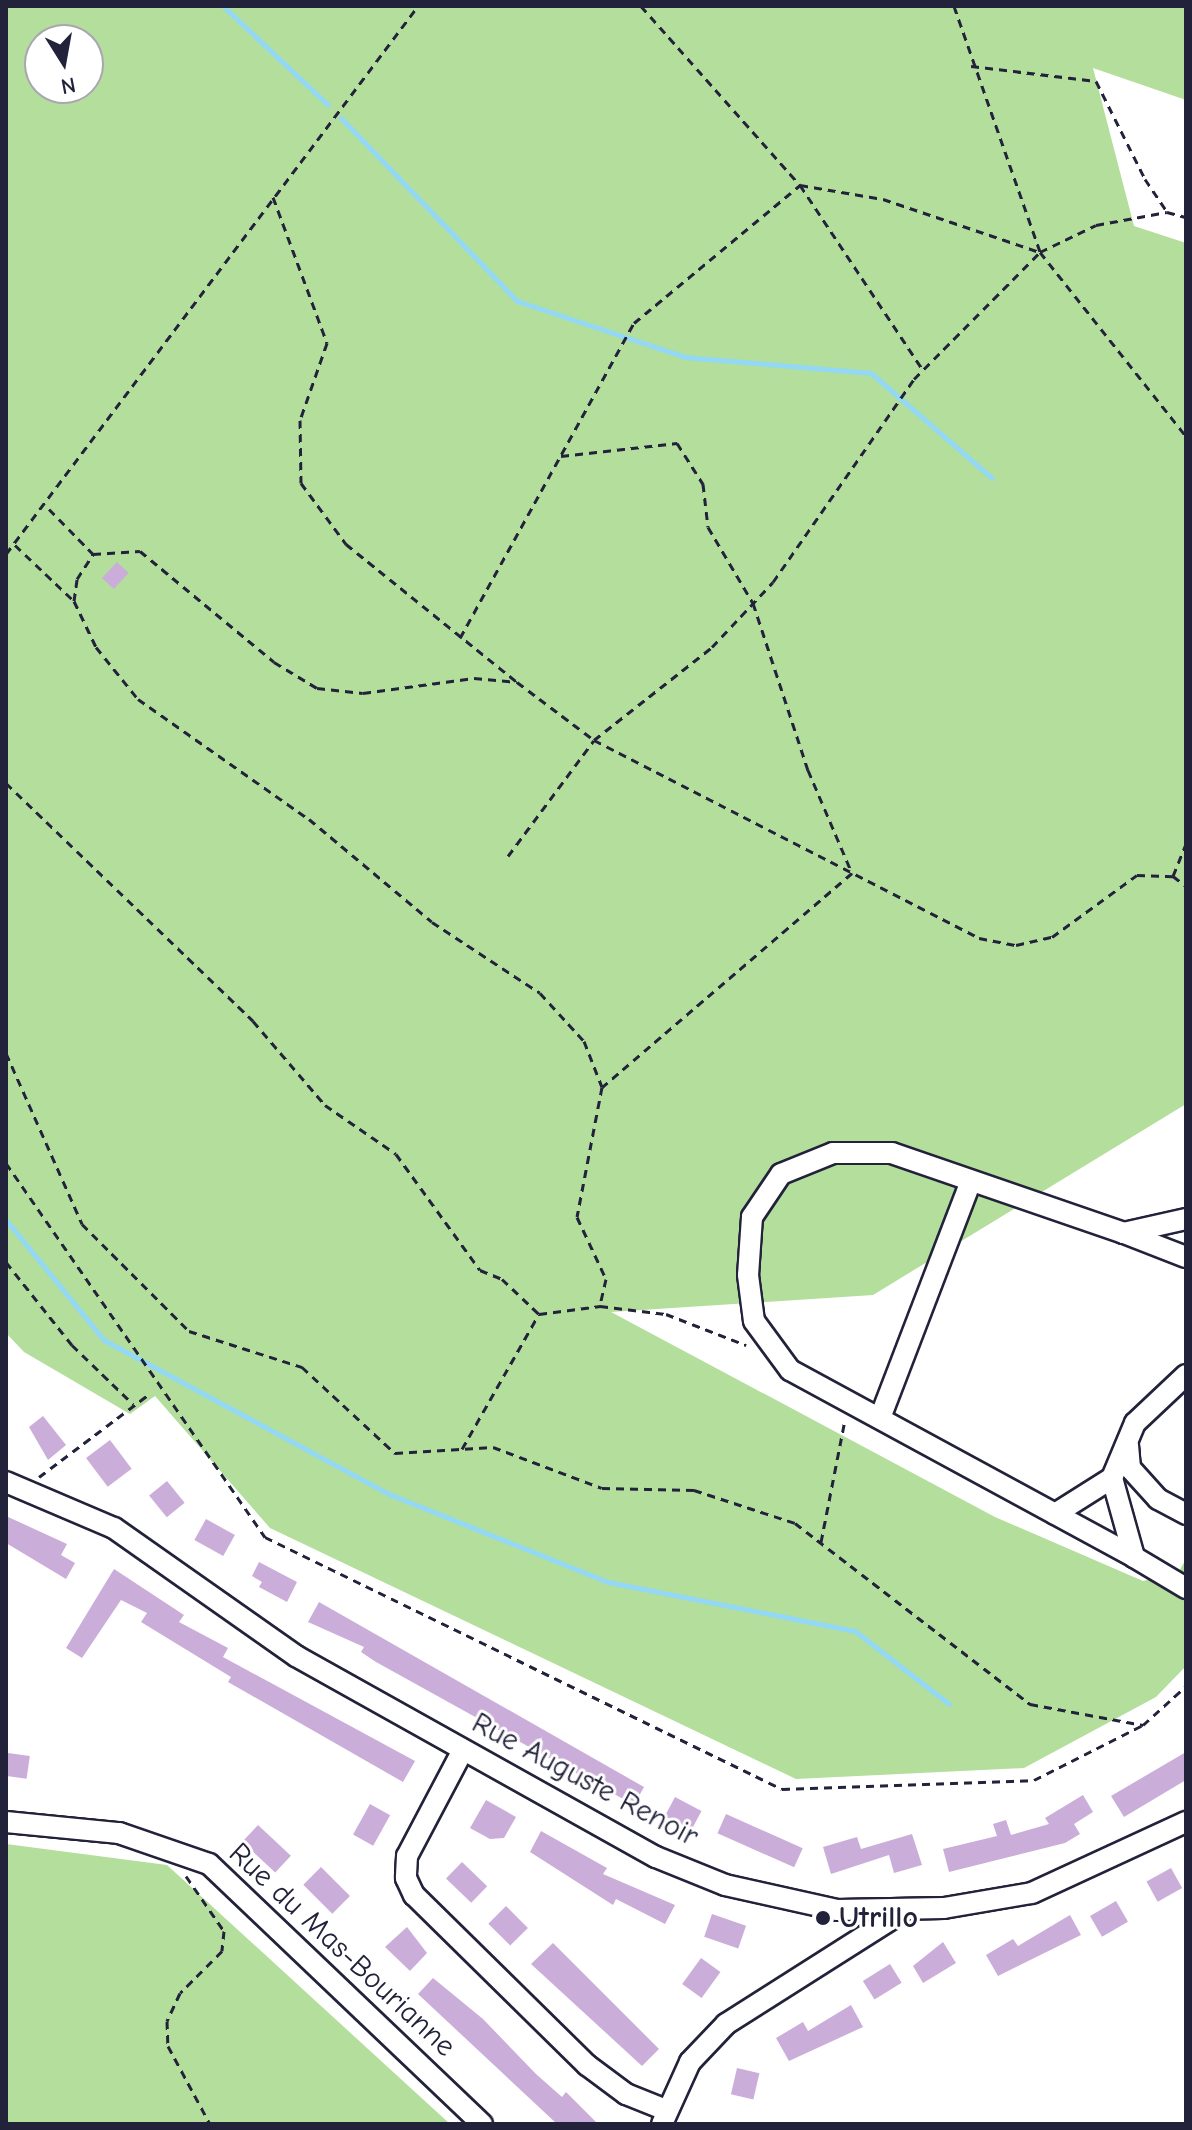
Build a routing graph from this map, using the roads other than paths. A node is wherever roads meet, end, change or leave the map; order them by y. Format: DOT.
graph roads {
  1 [pos="971,1181"];
  2 [pos="1186,1219"];
  3 [pos="1124,1233"];
  4 [pos="1186,1257"];
  5 [pos="1186,1375"];
  6 [pos="880,1418"];
  7 [pos="1128,1441"];
  8 [pos="1112,1478"];
  9 [pos="15,1486"];
  10 [pos="1055,1514"];
  11 [pos="1186,1514"];
  12 [pos="1134,1557"];
  13 [pos="1186,1588"];
  14 [pos="463,1750"];
  15 [pos="6,1822"];
  16 [pos="1186,1822"];
  17 [pos="907,1909"];
  18 [pos="664,2117"];
  19 [pos="482,2124"];
  1 -- 3 [label="street"];
  1 -- 6 [label="street"];
  1 -- 6 [label="street"];
  2 -- 3 [label="street"];
  3 -- 4 [label="street"];
  5 -- 7 [label="street"];
  6 -- 10 [label="street"];
  7 -- 8 [label="street"];
  7 -- 11 [label="street"];
  8 -- 10 [label="street"];
  8 -- 12 [label="street"];
  9 -- 14 [label="street, Rue Auguste Renoir"];
  10 -- 12 [label="street"];
  12 -- 13 [label="street"];
  14 -- 17 [label="street, Rue Auguste Renoir"];
  14 -- 18 [label="street"];
  15 -- 19 [label="street, Rue du Mas-Bourianne"];
  16 -- 17 [label="street, Rue Auguste Renoir"];
  17 -- 18 [label="street"];
}
